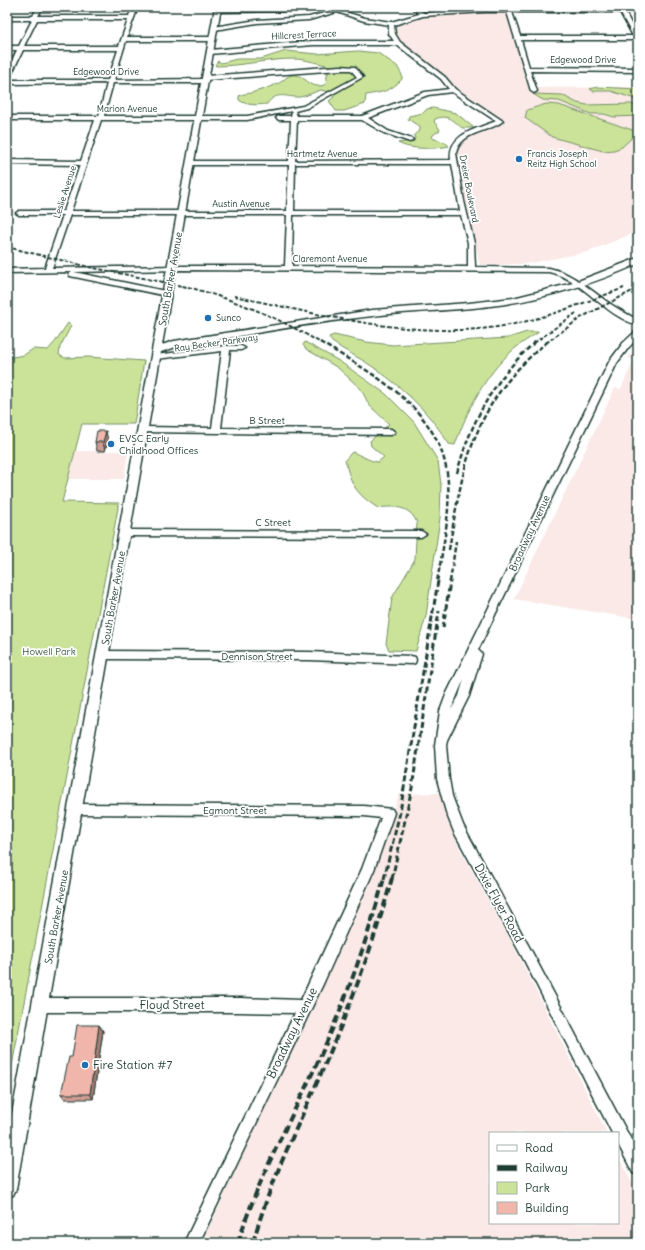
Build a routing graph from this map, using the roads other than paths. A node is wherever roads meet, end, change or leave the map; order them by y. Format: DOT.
graph roads {
  1 [pos="40,7"];
  2 [pos="135,7"];
  3 [pos="310,7"];
  4 [pos="324,7"];
  5 [pos="414,7"];
  6 [pos="508,8"];
  7 [pos="621,8"];
  8 [pos="218,9"];
  9 [pos="638,10"];
  10 [pos="336,11"];
  11 [pos="424,15"];
  12 [pos="7,18"];
  13 [pos="36,18"];
  14 [pos="131,18"];
  15 [pos="391,24"];
  16 [pos="215,28"];
  17 [pos="518,38"];
  18 [pos="125,39"];
  19 [pos="213,39"];
  20 [pos="637,40"];
  21 [pos="398,43"];
  22 [pos="7,48"];
  23 [pos="21,48"];
  24 [pos="121,48"];
  25 [pos="210,52"];
  26 [pos="353,69"];
  27 [pos="527,69"];
  28 [pos="638,70"];
  29 [pos="7,77"];
  30 [pos="205,80"];
  31 [pos="7,82"];
  32 [pos="110,82"];
  33 [pos="454,90"];
  34 [pos="534,91"];
  35 [pos="294,110"];
  36 [pos="7,118"];
  37 [pos="100,118"];
  38 [pos="198,118"];
  39 [pos="247,118"];
  40 [pos="294,118"];
  41 [pos="363,118"];
  42 [pos="410,140"];
  43 [pos="7,162"];
  44 [pos="454,162"];
  45 [pos="84,163"];
  46 [pos="190,163"];
  47 [pos="292,163"];
  48 [pos="19,213"];
  49 [pos="67,213"];
  50 [pos="182,213"];
  51 [pos="290,213"];
  52 [pos="464,213"];
  53 [pos="638,261"];
  54 [pos="172,268"];
  55 [pos="288,269"];
  56 [pos="472,269"];
  57 [pos="638,269"];
  58 [pos="7,270"];
  59 [pos="48,270"];
  60 [pos="57,270"];
  61 [pos="584,287"];
  62 [pos="167,294"];
  63 [pos="638,323"];
  64 [pos="638,334"];
  65 [pos="226,348"];
  66 [pos="241,348"];
  67 [pos="156,354"];
  68 [pos="143,430"];
  69 [pos="216,431"];
  70 [pos="391,432"];
  71 [pos="124,533"];
  72 [pos="421,534"];
  73 [pos="485,626"];
  74 [pos="102,655"];
  75 [pos="410,660"];
  76 [pos="75,809"];
  77 [pos="386,821"];
  78 [pos="40,1005"];
  79 [pos="305,1007"];
  80 [pos="638,1168"];
  81 [pos="7,1189"];
  82 [pos="191,1243"];
  1 -- 13 [label="street"];
  2 -- 14 [label="street, Leslie Avenue"];
  3 -- 8 [label="street"];
  4 -- 10 [label="street"];
  5 -- 11 [label="street"];
  6 -- 7 [label="street"];
  6 -- 11 [label="street"];
  6 -- 17 [label="street"];
  7 -- 9 [label="street"];
  7 -- 20 [label="street"];
  8 -- 16 [label="main road, South Barker Avenue"];
  10 -- 15 [label="street"];
  10 -- 16 [label="street"];
  11 -- 15 [label="street"];
  12 -- 13 [label="street"];
  13 -- 14 [label="street"];
  13 -- 23 [label="street"];
  14 -- 18 [label="street, Leslie Avenue"];
  15 -- 21 [label="street"];
  16 -- 19 [label="main road, South Barker Avenue"];
  17 -- 20 [label="street"];
  17 -- 27 [label="street"];
  18 -- 19 [label="street"];
  18 -- 24 [label="street, Leslie Avenue"];
  19 -- 25 [label="main road, South Barker Avenue"];
  21 -- 25 [label="street, Hillcrest Terrace"];
  21 -- 33 [label="street, Dreier Boulevard"];
  22 -- 23 [label="street"];
  23 -- 24 [label="street"];
  23 -- 29 [label="street"];
  24 -- 32 [label="street, Leslie Avenue"];
  25 -- 30 [label="main road, South Barker Avenue"];
  26 -- 30 [label="street, Edgewood Drive"];
  26 -- 35 [label="street, Marion Avenue"];
  27 -- 28 [label="street, Edgewood Drive"];
  27 -- 34 [label="street"];
  30 -- 32 [label="street, Edgewood Drive"];
  30 -- 38 [label="main road, South Barker Avenue"];
  31 -- 32 [label="street, Edgewood Drive"];
  32 -- 37 [label="street, Leslie Avenue"];
  33 -- 41 [label="street, Marion Avenue"];
  33 -- 44 [label="street, Dreier Boulevard"];
  35 -- 39 [label="street, Marion Avenue"];
  35 -- 40 [label="street"];
  36 -- 37 [label="street, Marion Avenue"];
  37 -- 38 [label="street, Marion Avenue"];
  37 -- 45 [label="street, Leslie Avenue"];
  38 -- 39 [label="street, Marion Avenue"];
  38 -- 46 [label="main road, South Barker Avenue"];
  39 -- 40 [label="street, Marion Avenue"];
  40 -- 41 [label="street, Marion Avenue"];
  40 -- 47 [label="street"];
  41 -- 42 [label="street"];
  43 -- 45 [label="street"];
  44 -- 47 [label="street, Hartmetz Avenue"];
  44 -- 52 [label="street, Dreier Boulevard"];
  45 -- 49 [label="street, Leslie Avenue"];
  46 -- 47 [label="street, Hartmetz Avenue"];
  46 -- 50 [label="main road, South Barker Avenue"];
  47 -- 51 [label="street"];
  48 -- 49 [label="street, Austin Avenue"];
  49 -- 50 [label="street, Austin Avenue"];
  49 -- 59 [label="street, Leslie Avenue"];
  50 -- 51 [label="street, Austin Avenue"];
  50 -- 54 [label="main road, South Barker Avenue"];
  51 -- 52 [label="street, Austin Avenue"];
  51 -- 55 [label="street"];
  52 -- 56 [label="street, Dreier Boulevard"];
  53 -- 61 [label="main road, Ray Becker Parkway"];
  54 -- 55 [label="street, Claremont Avenue"];
  54 -- 60 [label="street, Claremont Avenue"];
  54 -- 62 [label="main road, South Barker Avenue"];
  55 -- 56 [label="street, Claremont Avenue"];
  56 -- 61 [label="street, Claremont Avenue"];
  57 -- 61 [label="main road, Ray Becker Parkway"];
  58 -- 59 [label="street, Claremont Avenue"];
  59 -- 60 [label="street, Claremont Avenue"];
  60 -- 62 [label="street"];
  61 -- 63 [label="street, Claremont Avenue"];
  61 -- 67 [label="main road, Ray Becker Parkway"];
  62 -- 67 [label="main road, South Barker Avenue"];
  64 -- 73 [label="street, Broadway Avenue"];
  65 -- 66 [label="street"];
  65 -- 67 [label="street"];
  65 -- 69 [label="street"];
  67 -- 68 [label="main road, South Barker Avenue"];
  68 -- 69 [label="street, B Street"];
  68 -- 71 [label="main road, South Barker Avenue"];
  69 -- 70 [label="street, B Street"];
  71 -- 72 [label="street, C Street"];
  71 -- 74 [label="main road, South Barker Avenue"];
  73 -- 80 [label="street, Dixie Flyer Road"];
  74 -- 75 [label="street, Dennison Street"];
  74 -- 76 [label="main road, South Barker Avenue"];
  76 -- 77 [label="street, Egmont Street"];
  76 -- 78 [label="main road, South Barker Avenue"];
  77 -- 79 [label="street, Broadway Avenue"];
  78 -- 79 [label="street, Floyd Street"];
  78 -- 81 [label="main road, South Barker Avenue"];
  79 -- 82 [label="street, Broadway Avenue"];
}
